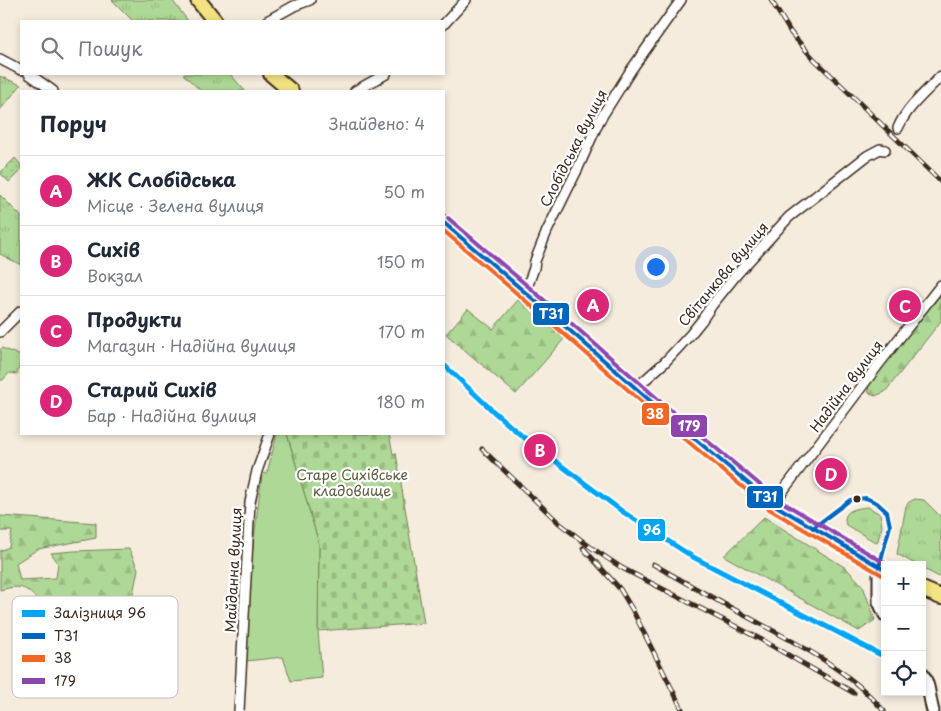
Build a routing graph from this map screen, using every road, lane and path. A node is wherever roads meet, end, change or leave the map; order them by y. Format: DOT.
graph roads {
  1 [pos="198,0"];
  2 [pos="310,0"];
  3 [pos="466,0"];
  4 [pos="681,0"];
  5 [pos="214,20"];
  6 [pos="269,20"];
  7 [pos="445,23"];
  8 [pos="0,59"];
  9 [pos="20,69"];
  10 [pos="30,75"];
  11 [pos="272,75"];
  12 [pos="384,75"];
  13 [pos="941,76"];
  14 [pos="52,90"];
  15 [pos="290,90"];
  16 [pos="357,90"];
  17 [pos="898,128"];
  18 [pos="885,150"];
  19 [pos="445,224"];
  20 [pos="941,285"];
  21 [pos="523,291"];
  22 [pos="20,312"];
  23 [pos="0,332"];
  24 [pos="636,388"];
  25 [pos="270,435"];
  26 [pos="773,504"];
  27 [pos="881,567"];
  28 [pos="881,585"];
  29 [pos="926,591"];
  30 [pos="941,597"];
  31 [pos="881,605"];
  32 [pos="926,678"];
  33 [pos="239,711"];
  34 [pos="933,711"];
  1 -- 5 [label="main road"];
  2 -- 6 [label="street"];
  3 -- 7 [label="street"];
  4 -- 21 [label="street, Слобідська вулиця"];
  8 -- 9 [label="street"];
  10 -- 14 [label="street"];
  11 -- 15 [label="main road"];
  12 -- 16 [label="street"];
  13 -- 17 [label="street"];
  18 -- 24 [label="street, Світанкова вулиця"];
  19 -- 21 [label="main road"];
  20 -- 26 [label="street, Надійна вулиця"];
  21 -- 24 [label="main road"];
  22 -- 23 [label="street"];
  24 -- 26 [label="main road"];
  25 -- 33 [label="street, Майданна вулиця"];
  26 -- 27 [label="main road"];
  28 -- 31 [label="street"];
  29 -- 30 [label="main road"];
  32 -- 34 [label="street"];
}
